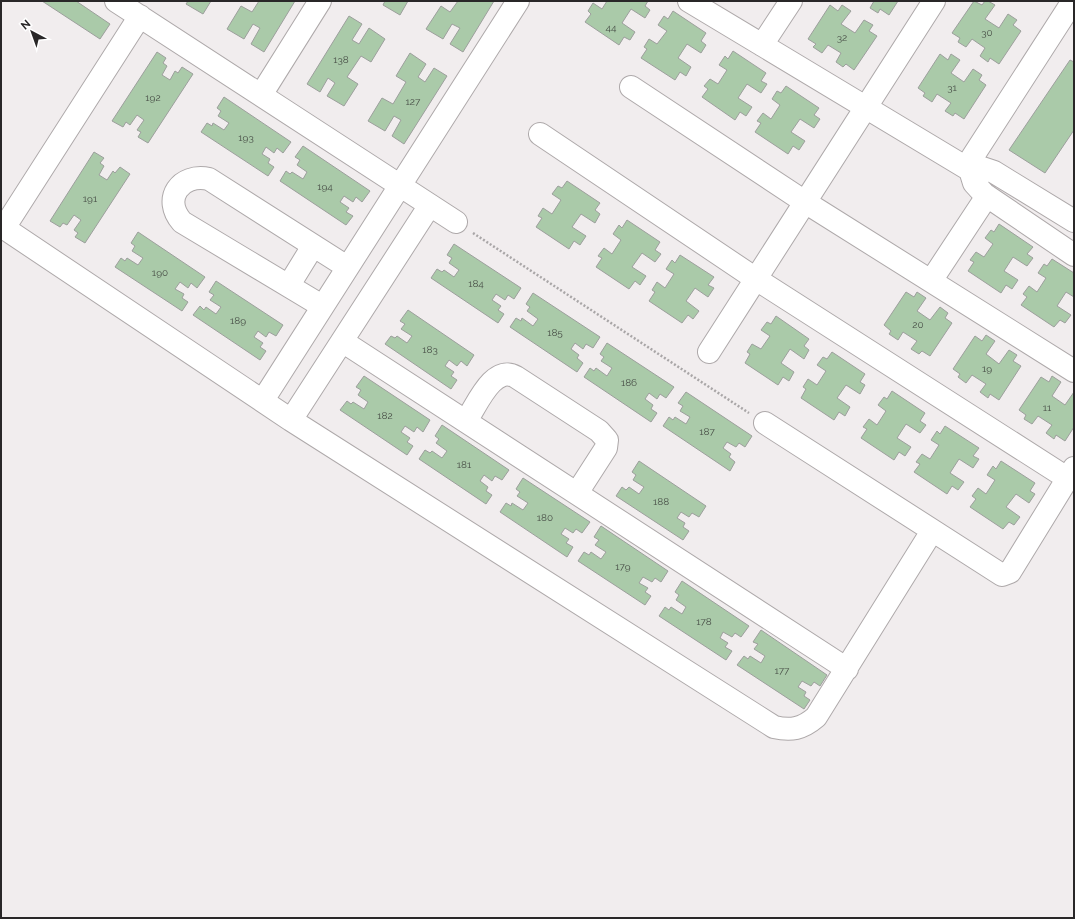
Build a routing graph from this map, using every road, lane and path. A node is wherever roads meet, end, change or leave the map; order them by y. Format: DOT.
graph roads {
  1 [pos="320,1"];
  2 [pos="518,1"];
  3 [pos="791,1"];
  4 [pos="934,1"];
  5 [pos="1073,1"];
  6 [pos="120,2"];
  7 [pos="703,5"];
  8 [pos="140,16"];
  9 [pos="762,45"];
  10 [pos="631,87"];
  11 [pos="261,95"];
  12 [pos="866,107"];
  13 [pos="540,134"];
  14 [pos="968,169"];
  15 [pos="400,185"];
  16 [pos="987,196"];
  17 [pos="805,202"];
  18 [pos="430,205"];
  19 [pos="1074,221"];
  20 [pos="456,222"];
  21 [pos="2,227"];
  22 [pos="313,246"];
  23 [pos="1074,255"];
  24 [pos="347,267"];
  25 [pos="756,279"];
  26 [pos="932,281"];
  27 [pos="289,286"];
  28 [pos="322,306"];
  29 [pos="342,341"];
  30 [pos="709,352"];
  31 [pos="1074,370"];
  32 [pos="263,400"];
  33 [pos="291,420"];
  34 [pos="466,421"];
  35 [pos="765,423"];
  36 [pos="1071,473"];
  37 [pos="577,493"];
  38 [pos="932,531"];
  39 [pos="847,669"];
  1 -- 11 [label="street"];
  2 -- 15 [label="street"];
  3 -- 9 [label="street"];
  4 -- 12 [label="street"];
  5 -- 14 [label="street"];
  6 -- 8 [label="street"];
  7 -- 9 [label="street"];
  8 -- 11 [label="street"];
  8 -- 21 [label="street"];
  9 -- 12 [label="street"];
  10 -- 17 [label="street"];
  11 -- 15 [label="street"];
  12 -- 14 [label="street"];
  12 -- 17 [label="street"];
  13 -- 25 [label="street"];
  14 -- 16 [label="street"];
  14 -- 19 [label="street"];
  15 -- 18 [label="street"];
  15 -- 24 [label="street"];
  16 -- 23 [label="street"];
  16 -- 26 [label="street"];
  17 -- 25 [label="street"];
  17 -- 26 [label="street"];
  18 -- 20 [label="street"];
  18 -- 29 [label="street"];
  20 -- 35 [label="path"];
  21 -- 32 [label="street"];
  22 -- 24 [label="street"];
  22 -- 27 [label="street"];
  22 -- 27 [label="street"];
  24 -- 28 [label="street"];
  25 -- 30 [label="street"];
  25 -- 36 [label="street"];
  26 -- 31 [label="street"];
  27 -- 28 [label="street"];
  28 -- 32 [label="street"];
  29 -- 33 [label="street"];
  29 -- 34 [label="street"];
  32 -- 33 [label="street"];
  33 -- 39 [label="street"];
  34 -- 37 [label="street"];
  34 -- 37 [label="street"];
  35 -- 38 [label="street"];
  36 -- 38 [label="street"];
  37 -- 39 [label="street"];
  38 -- 39 [label="street"];
}
